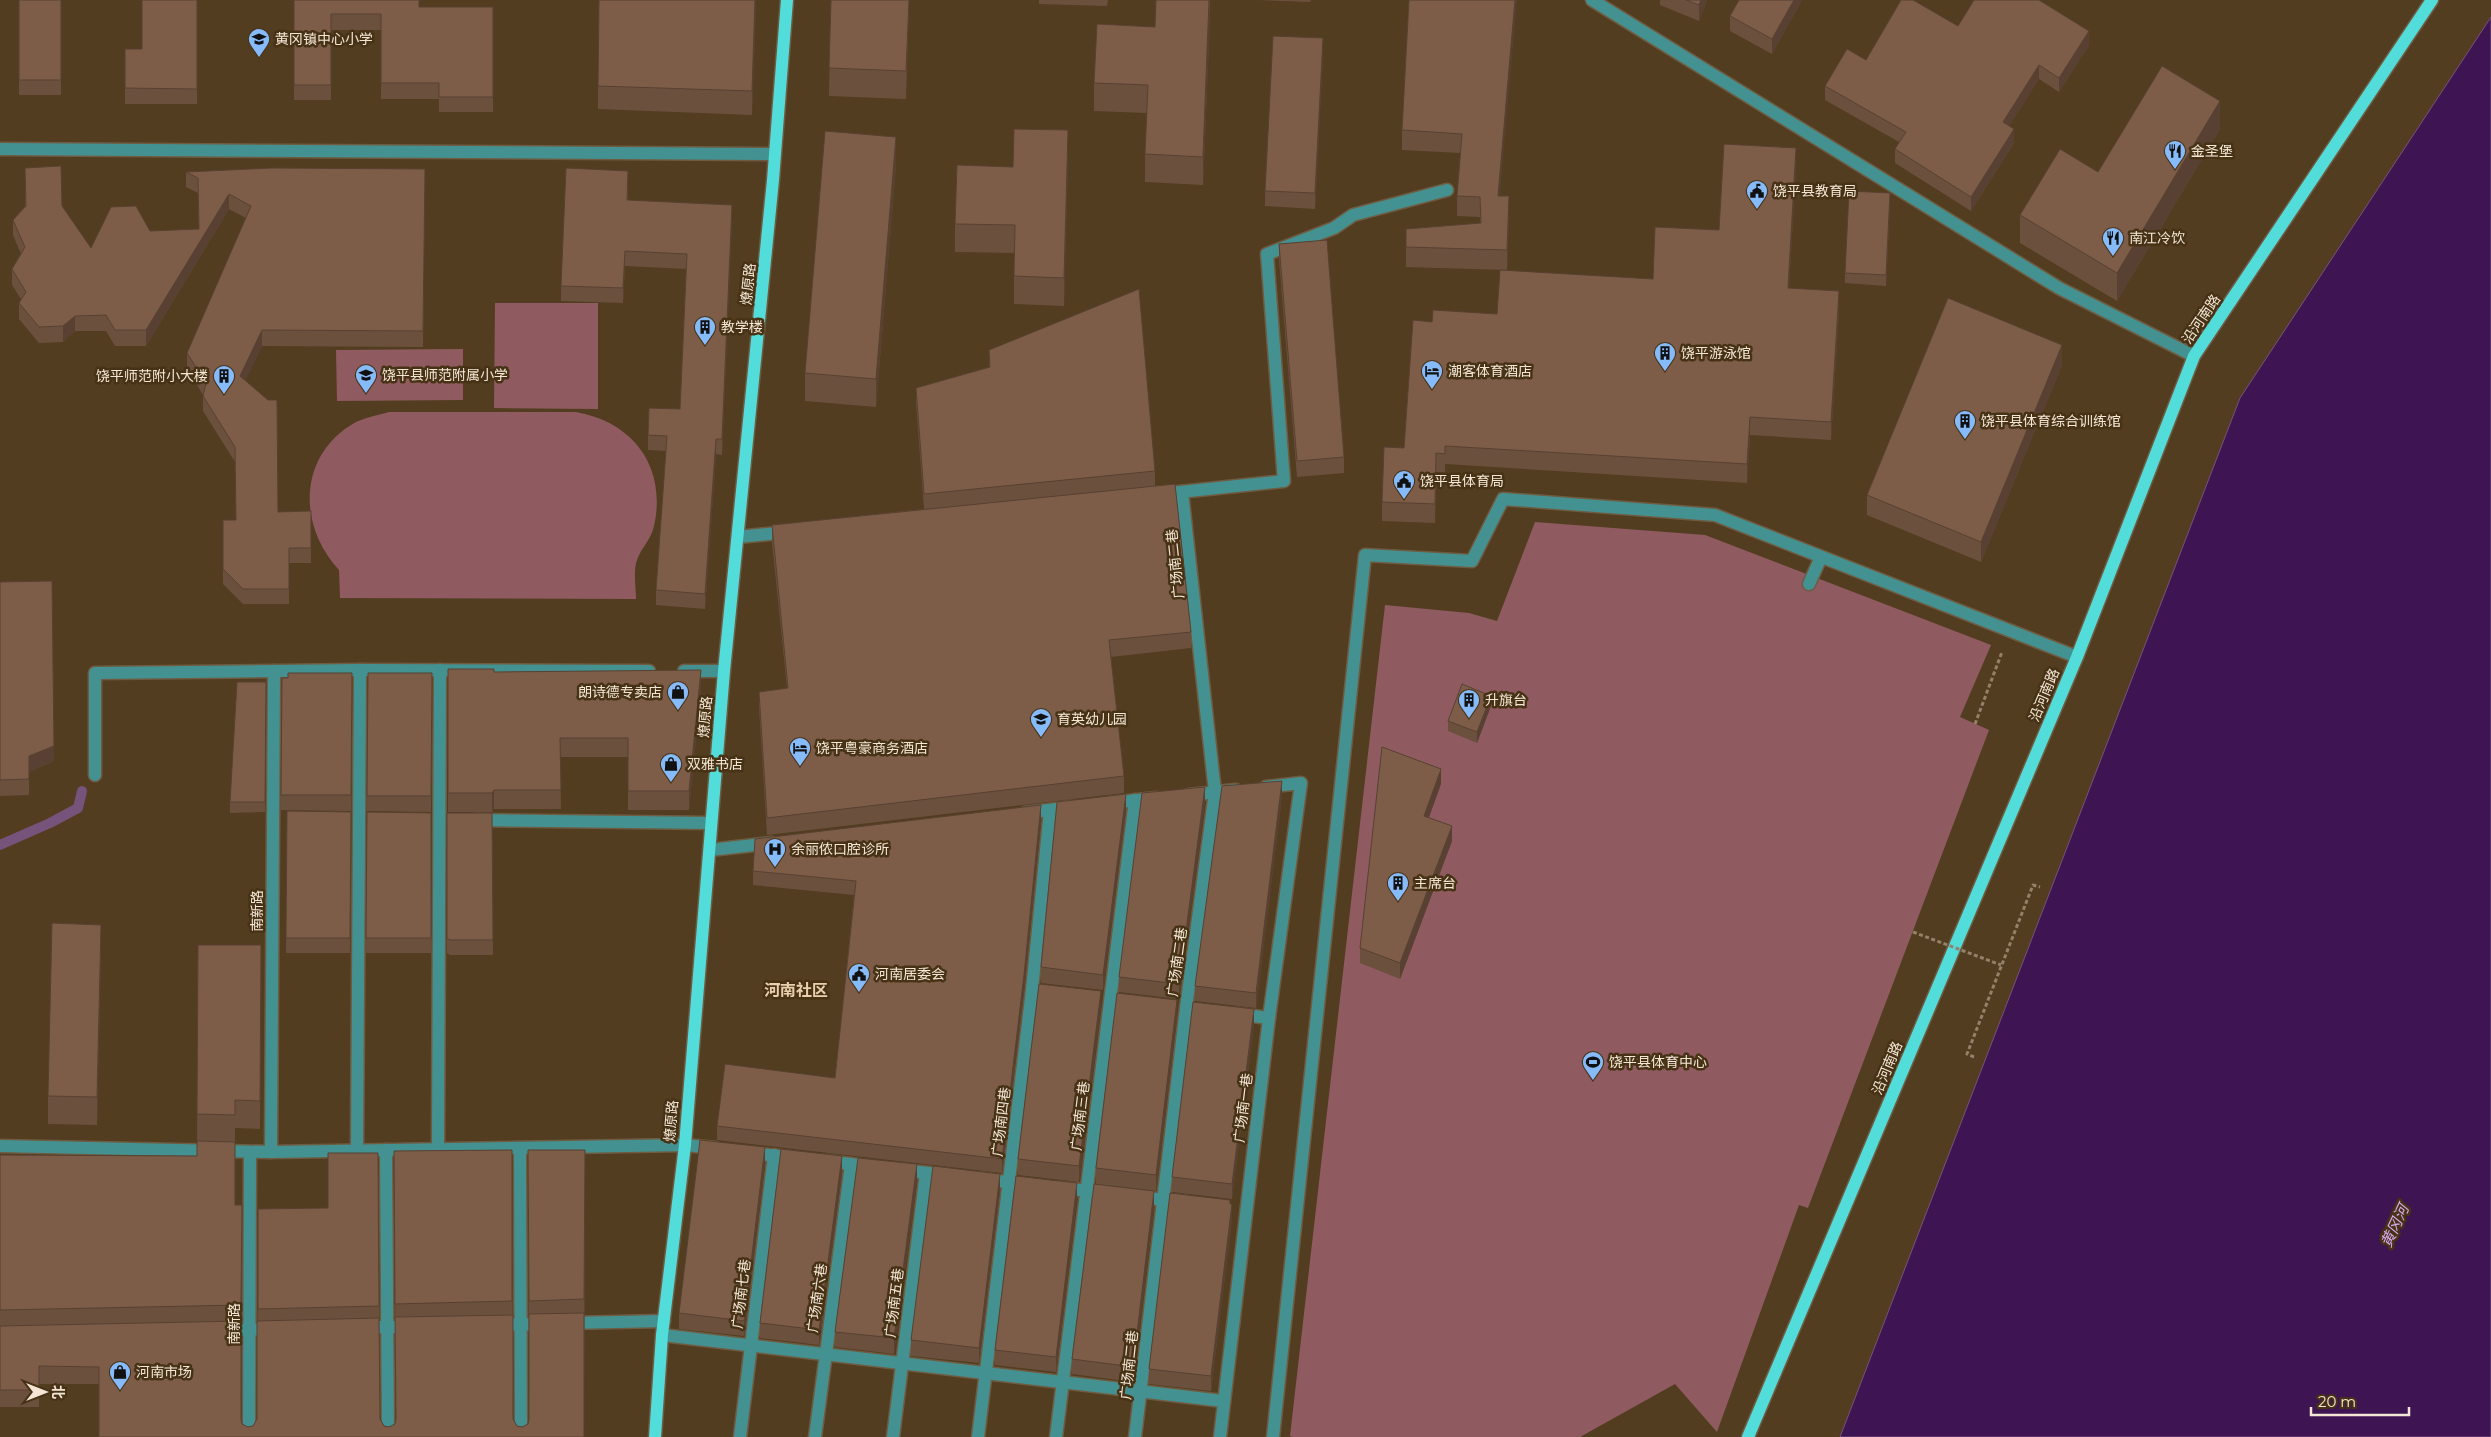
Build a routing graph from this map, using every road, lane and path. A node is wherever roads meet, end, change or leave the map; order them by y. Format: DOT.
graph roads {
  1 [pos="787,0"];
  2 [pos="1592,0"];
  3 [pos="2432,0"];
  4 [pos="0,149"];
  5 [pos="774,154"];
  6 [pos="1447,190"];
  7 [pos="2194,356"];
  8 [pos="1182,492"];
  9 [pos="1152,494"];
  10 [pos="797,531"];
  11 [pos="738,537"];
  12 [pos="1821,556"];
  13 [pos="1809,584"];
  14 [pos="2010,630"];
  15 [pos="2076,657"];
  16 [pos="360,670"];
  17 [pos="440,670"];
  18 [pos="274,671"];
  19 [pos="724,671"];
  20 [pos="1975,724"];
  21 [pos="95,775"];
  22 [pos="1215,792"];
  23 [pos="1135,800"];
  24 [pos="1050,810"];
  25 [pos="1011,815"];
  26 [pos="444,820"];
  27 [pos="711,823"];
  28 [pos="788,841"];
  29 [pos="710,850"];
  30 [pos="2040,888"];
  31 [pos="1913,932"];
  32 [pos="2001,965"];
  33 [pos="1223,1012"];
  34 [pos="1269,1018"];
  35 [pos="1974,1057"];
  36 [pos="684,1145"];
  37 [pos="0,1146"];
  38 [pos="438,1149"];
  39 [pos="520,1149"];
  40 [pos="357,1150"];
  41 [pos="386,1150"];
  42 [pos="250,1152"];
  43 [pos="271,1152"];
  44 [pos="774,1155"];
  45 [pos="851,1164"];
  46 [pos="926,1173"];
  47 [pos="1009,1182"];
  48 [pos="1086,1191"];
  49 [pos="1162,1200"];
  50 [pos="1200,1204"];
  51 [pos="664,1321"];
  52 [pos="521,1324"];
  53 [pos="483,1325"];
  54 [pos="425,1326"];
  55 [pos="387,1327"];
  56 [pos="348,1328"];
  57 [pos="288,1329"];
  58 [pos="209,1330"];
  59 [pos="249,1330"];
  60 [pos="662,1334"];
  61 [pos="750,1345"];
  62 [pos="825,1354"];
  63 [pos="902,1363"];
  64 [pos="986,1373"];
  65 [pos="1063,1382"];
  66 [pos="1141,1392"];
  67 [pos="1223,1402"];
  68 [pos="249,1437"];
  69 [pos="388,1437"];
  70 [pos="521,1437"];
  71 [pos="655,1437"];
  72 [pos="740,1437"];
  73 [pos="815,1437"];
  74 [pos="893,1437"];
  75 [pos="978,1437"];
  76 [pos="1056,1437"];
  77 [pos="1135,1437"];
  78 [pos="1220,1437"];
  79 [pos="1273,1437"];
  80 [pos="1748,1437"];
  1 -- 5 [label="main road, 燎原路"];
  2 -- 7 [label="street"];
  3 -- 7 [label="main road, 沿河南路"];
  4 -- 5 [label="street"];
  5 -- 11 [label="main road, 燎原路"];
  6 -- 8 [label="street"];
  7 -- 15 [label="main road, 沿河南路"];
  8 -- 9 [label="street"];
  8 -- 22 [label="street, 广场南二巷"];
  10 -- 11 [label="street"];
  11 -- 19 [label="main road, 燎原路"];
  12 -- 13 [label="street"];
  12 -- 14 [label="street"];
  12 -- 79 [label="street"];
  14 -- 15 [label="street"];
  14 -- 20 [label="path"];
  15 -- 80 [label="main road, 沿河南路"];
  16 -- 17 [label="street"];
  16 -- 18 [label="street"];
  16 -- 40 [label="street"];
  17 -- 19 [label="street"];
  17 -- 26 [label="street"];
  18 -- 21 [label="street"];
  18 -- 43 [label="street, 南新路"];
  19 -- 27 [label="main road, 燎原路"];
  22 -- 23 [label="street"];
  22 -- 34 [label="street, 广场南一巷"];
  22 -- 49 [label="street, 广场南二巷"];
  23 -- 24 [label="street"];
  23 -- 48 [label="street, 广场南三巷"];
  24 -- 25 [label="street"];
  24 -- 47 [label="street, 广场南四巷"];
  26 -- 27 [label="street"];
  26 -- 38 [label="street"];
  27 -- 29 [label="main road, 燎原路"];
  28 -- 29 [label="street"];
  29 -- 36 [label="main road, 燎原路"];
  30 -- 32 [label="path"];
  31 -- 32 [label="path, bridge"];
  32 -- 35 [label="path"];
  33 -- 34 [label="street"];
  34 -- 67 [label="street, 广场南一巷"];
  36 -- 39 [label="street"];
  36 -- 44 [label="street"];
  36 -- 51 [label="main road, 燎原路"];
  37 -- 42 [label="street"];
  38 -- 39 [label="street"];
  38 -- 41 [label="street"];
  39 -- 52 [label="street"];
  40 -- 41 [label="street"];
  40 -- 43 [label="street"];
  41 -- 55 [label="street"];
  42 -- 43 [label="street"];
  42 -- 59 [label="street, 南新路"];
  44 -- 45 [label="street"];
  44 -- 61 [label="street, 广场南七巷"];
  45 -- 46 [label="street"];
  45 -- 62 [label="street, 广场南六巷"];
  46 -- 47 [label="street"];
  46 -- 63 [label="street, 广场南五巷"];
  47 -- 48 [label="street"];
  47 -- 64 [label="street, 广场南四巷"];
  48 -- 49 [label="street"];
  48 -- 65 [label="street, 广场南三巷"];
  49 -- 50 [label="street"];
  49 -- 66 [label="street, 广场南二巷"];
  51 -- 52 [label="street"];
  51 -- 60 [label="main road, 燎原路"];
  52 -- 53 [label="street"];
  52 -- 70 [label="street"];
  54 -- 55 [label="street"];
  55 -- 56 [label="street"];
  55 -- 69 [label="street"];
  57 -- 59 [label="street"];
  58 -- 59 [label="street"];
  59 -- 68 [label="street, 南新路"];
  60 -- 61 [label="street"];
  60 -- 71 [label="main road, 燎原路"];
  61 -- 62 [label="street"];
  61 -- 72 [label="street, 广场南七巷"];
  62 -- 63 [label="street"];
  62 -- 73 [label="street, 广场南六巷"];
  63 -- 64 [label="street"];
  63 -- 74 [label="street, 广场南五巷"];
  64 -- 65 [label="street"];
  64 -- 75 [label="street, 广场南四巷"];
  65 -- 66 [label="street"];
  65 -- 76 [label="street, 广场南三巷"];
  66 -- 67 [label="street"];
  66 -- 77 [label="street, 广场南二巷"];
  67 -- 78 [label="street, 广场南一巷"];
}
